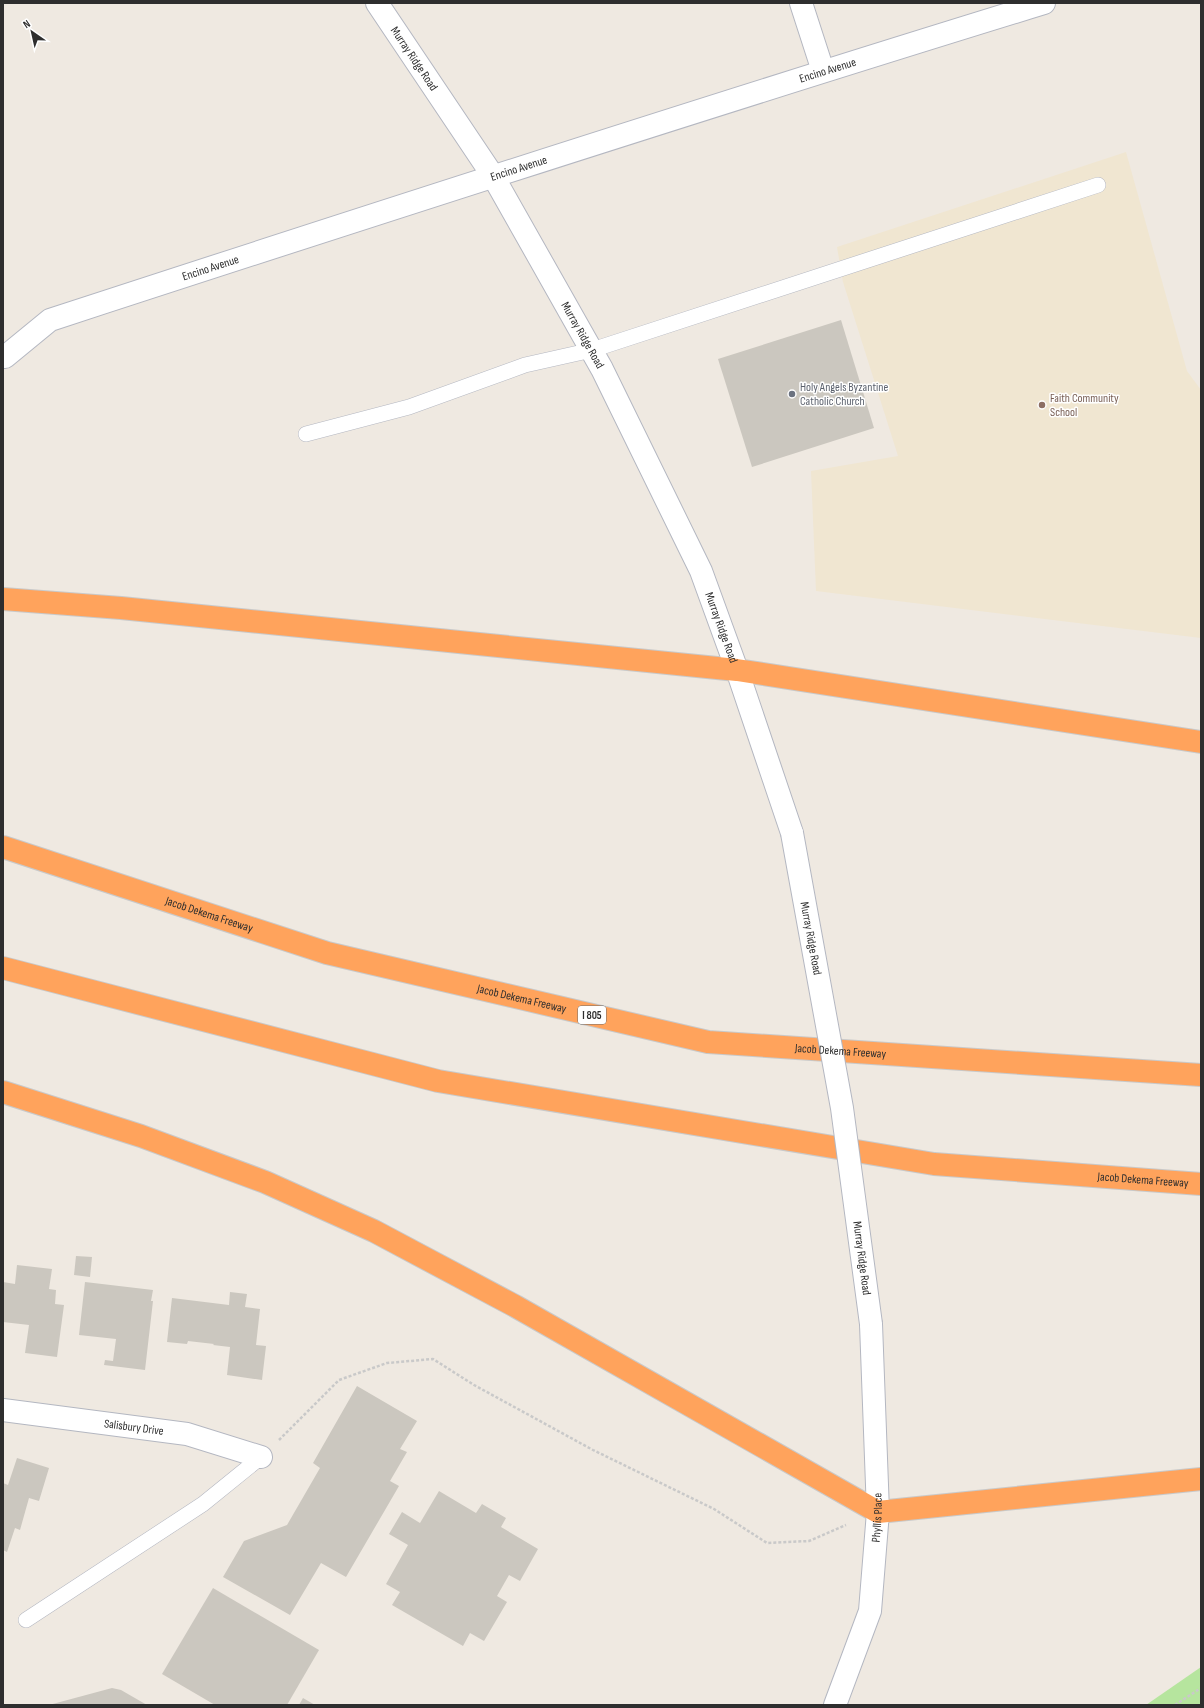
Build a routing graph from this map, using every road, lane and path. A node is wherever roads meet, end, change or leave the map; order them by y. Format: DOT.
graph roads {
  1 [pos="377,3"];
  2 [pos="801,3"];
  3 [pos="1044,3"];
  4 [pos="823,71"];
  5 [pos="492,176"];
  6 [pos="1098,185"];
  7 [pos="592,350"];
  8 [pos="5,356"];
  9 [pos="306,434"];
  10 [pos="3,599"];
  11 [pos="737,670"];
  12 [pos="1201,742"];
  13 [pos="3,847"];
  14 [pos="3,968"];
  15 [pos="1201,1075"];
  16 [pos="3,1092"];
  17 [pos="1201,1184"];
  18 [pos="871,1324"];
  19 [pos="3,1410"];
  20 [pos="261,1457"];
  21 [pos="1201,1479"];
  22 [pos="878,1512"];
  23 [pos="26,1620"];
  24 [pos="1201,1688"];
  25 [pos="835,1705"];
  26 [pos="1175,1705"];
  1 -- 5 [label="street, Murray Ridge Road"];
  2 -- 4 [label="street"];
  3 -- 4 [label="street, Encino Avenue"];
  4 -- 5 [label="street, Encino Avenue"];
  5 -- 7 [label="street, Murray Ridge Road"];
  5 -- 8 [label="street, Encino Avenue"];
  6 -- 7 [label="lane"];
  7 -- 9 [label="lane"];
  7 -- 11 [label="street, Murray Ridge Road"];
  10 -- 11 [label="highway"];
  11 -- 12 [label="highway"];
  11 -- 18 [label="street, Murray Ridge Road, bridge"];
  13 -- 15 [label="highway, Jacob Dekema Freeway / I 805"];
  14 -- 17 [label="highway, Jacob Dekema Freeway"];
  16 -- 22 [label="highway"];
  18 -- 22 [label="street, Phyllis Place"];
  19 -- 20 [label="street, Salisbury Drive"];
  20 -- 22 [label="path"];
  20 -- 23 [label="lane"];
  21 -- 22 [label="highway"];
  22 -- 25 [label="street, Phyllis Place"];
  24 -- 26 [label="path"];
}
